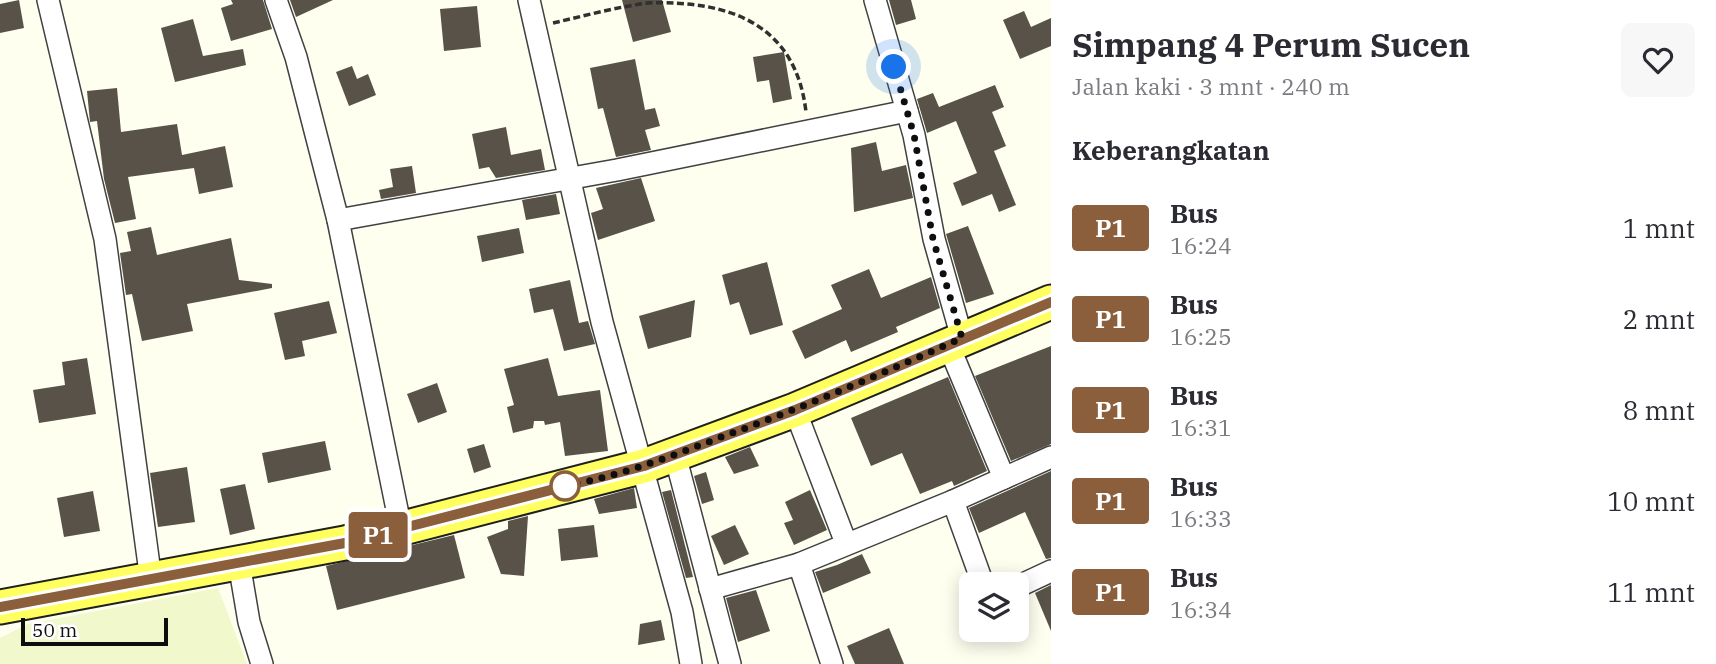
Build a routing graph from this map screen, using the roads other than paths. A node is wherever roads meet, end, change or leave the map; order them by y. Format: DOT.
graph roads {
  1 [pos="48,0"];
  2 [pos="276,0"];
  3 [pos="529,0"];
  4 [pos="875,0"];
  5 [pos="907,111"];
  6 [pos="570,179"];
  7 [pos="338,220"];
  8 [pos="1051,302"];
  9 [pos="955,341"];
  10 [pos="795,410"];
  11 [pos="675,455"];
  12 [pos="1051,457"];
  13 [pos="644,466"];
  14 [pos="1004,478"];
  15 [pos="953,501"];
  16 [pos="401,529"];
  17 [pos="846,543"];
  18 [pos="239,563"];
  19 [pos="799,564"];
  20 [pos="1051,571"];
  21 [pos="979,572"];
  22 [pos="151,580"];
  23 [pos="1029,581"];
  24 [pos="710,589"];
  25 [pos="0,607"];
  26 [pos="262,664"];
  27 [pos="691,664"];
  28 [pos="730,664"];
  29 [pos="832,664"];
  1 -- 22 [label="street"];
  2 -- 7 [label="street"];
  3 -- 6 [label="street"];
  4 -- 5 [label="street"];
  5 -- 6 [label="street"];
  5 -- 9 [label="street"];
  6 -- 7 [label="street"];
  6 -- 13 [label="street"];
  7 -- 16 [label="street"];
  8 -- 9 [label="main road"];
  9 -- 10 [label="main road"];
  9 -- 14 [label="street"];
  10 -- 11 [label="main road"];
  10 -- 17 [label="street"];
  11 -- 13 [label="main road"];
  11 -- 24 [label="street"];
  12 -- 14 [label="street"];
  13 -- 16 [label="main road"];
  13 -- 27 [label="street"];
  14 -- 15 [label="street"];
  15 -- 17 [label="street"];
  15 -- 21 [label="street"];
  16 -- 18 [label="main road"];
  17 -- 19 [label="street"];
  18 -- 22 [label="main road"];
  18 -- 26 [label="street"];
  19 -- 24 [label="street"];
  19 -- 29 [label="street"];
  20 -- 23 [label="street"];
  22 -- 25 [label="main road"];
  24 -- 28 [label="street"];
}
